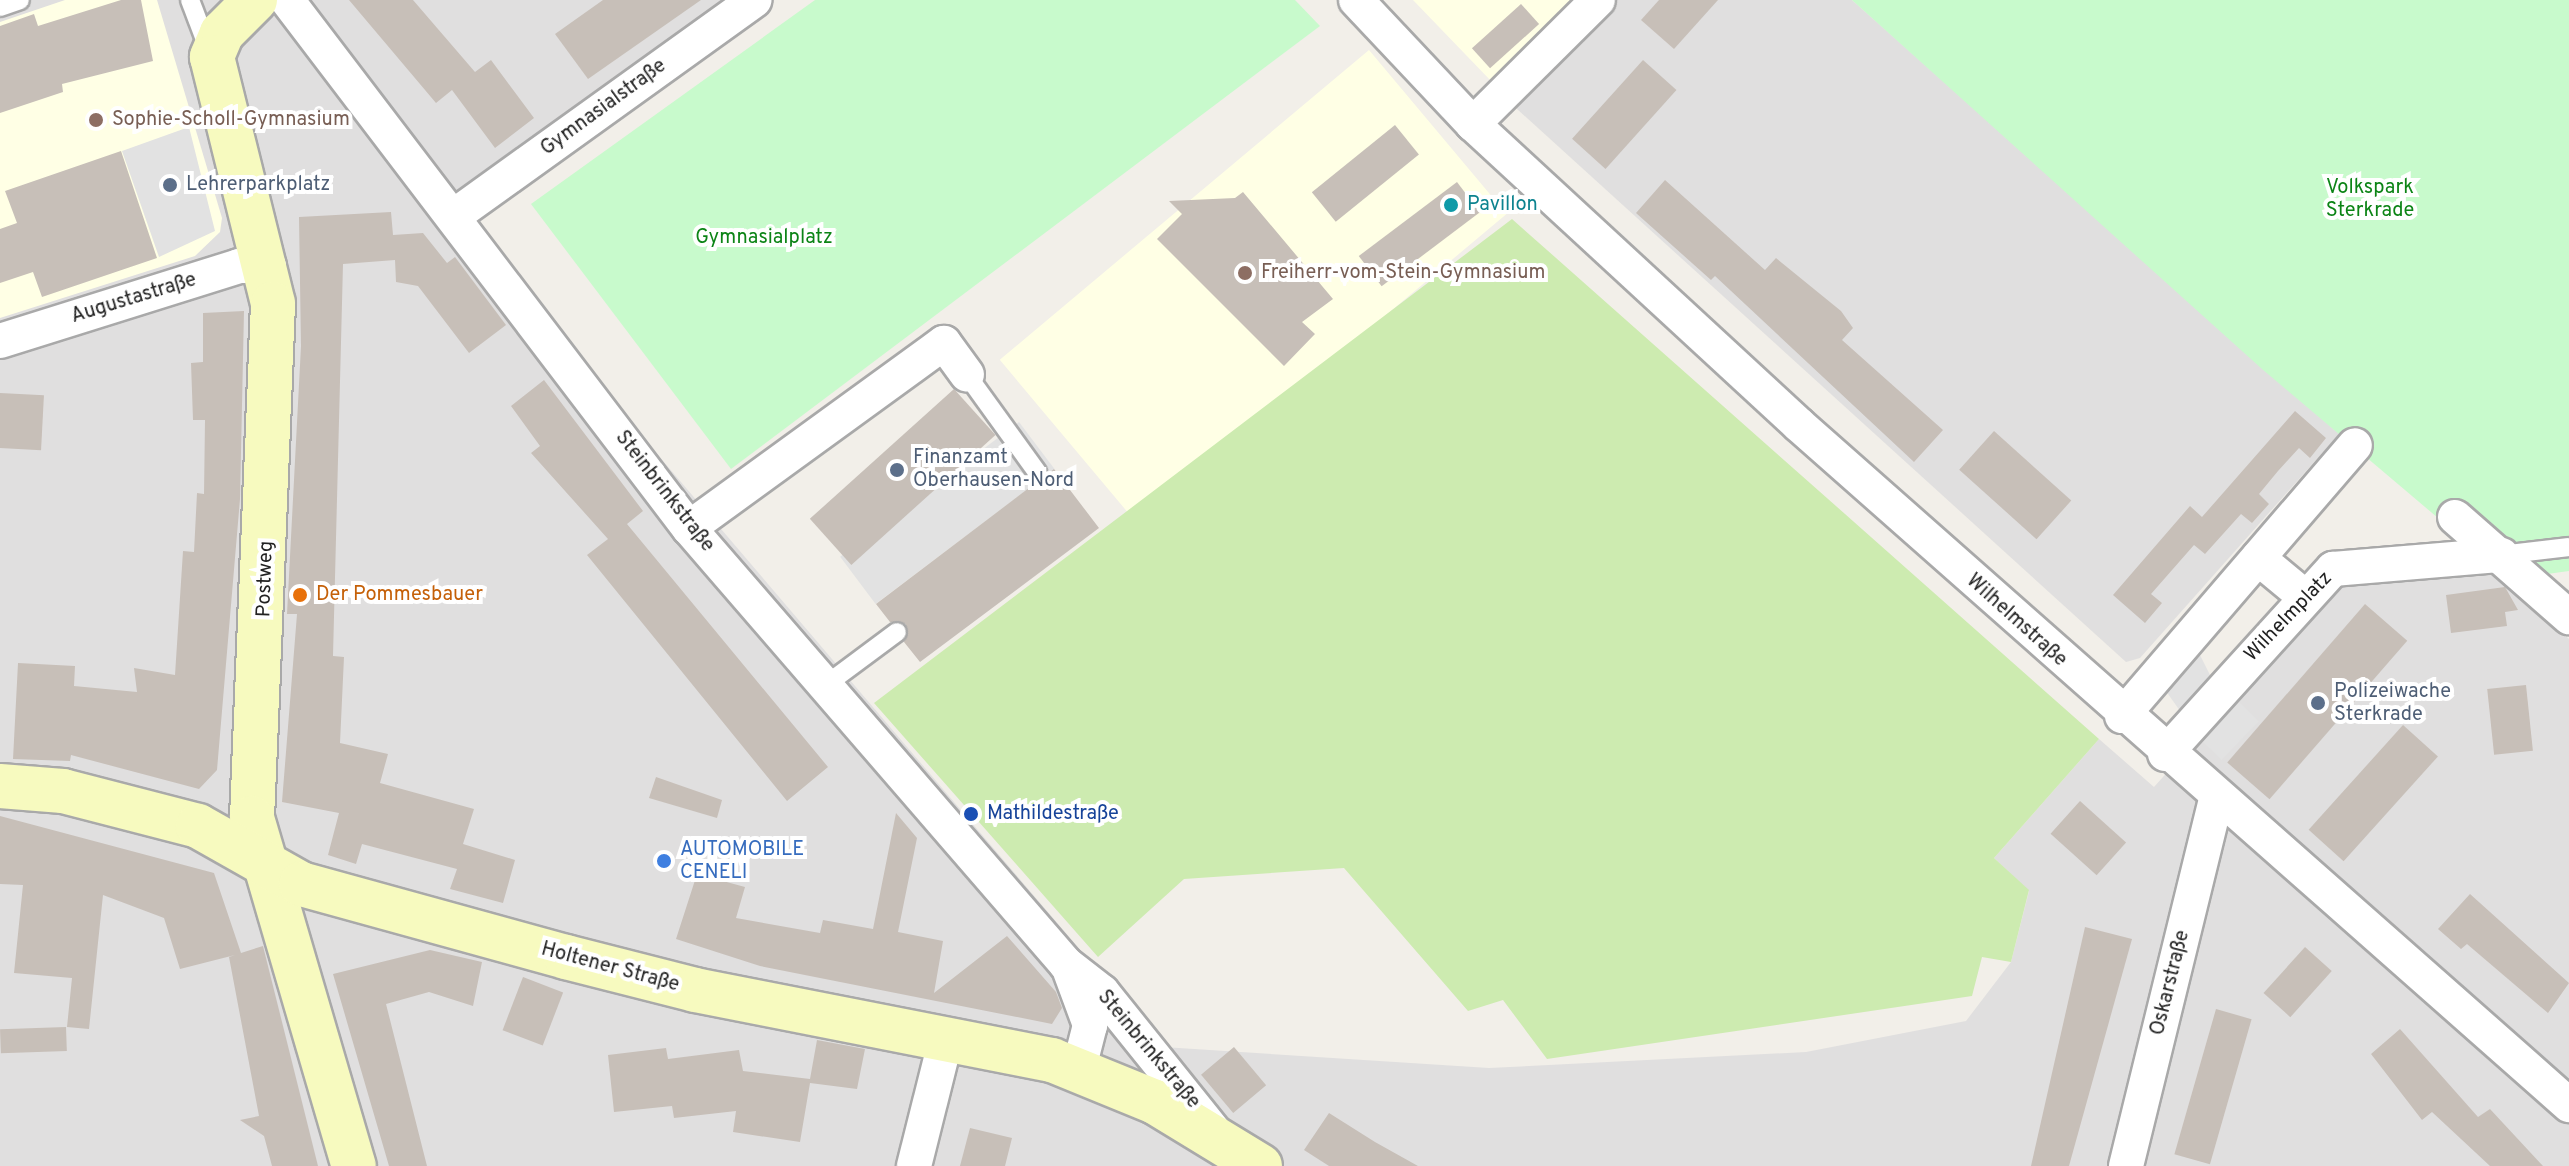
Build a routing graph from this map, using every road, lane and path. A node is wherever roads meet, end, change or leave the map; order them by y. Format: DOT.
graph roads {
  1 [pos="20,0"];
  2 [pos="190,0"];
  3 [pos="255,0"];
  4 [pos="287,0"];
  5 [pos="755,0"];
  6 [pos="1356,0"];
  7 [pos="1598,0"];
  8 [pos="0,7"];
  9 [pos="212,57"];
  10 [pos="1473,124"];
  11 [pos="454,216"];
  12 [pos="269,266"];
  13 [pos="0,341"];
  14 [pos="967,375"];
  15 [pos="2355,445"];
  16 [pos="1037,472"];
  17 [pos="2455,517"];
  18 [pos="689,528"];
  19 [pos="2569,547"];
  20 [pos="2501,555"];
  21 [pos="2258,558"];
  22 [pos="2304,596"];
  23 [pos="2569,617"];
  24 [pos="897,632"];
  25 [pos="823,687"];
  26 [pos="2122,716"];
  27 [pos="2165,754"];
  28 [pos="0,786"];
  29 [pos="2216,800"];
  30 [pos="266,866"];
  31 [pos="1066,964"];
  32 [pos="946,1039"];
  33 [pos="1079,1068"];
  34 [pos="2569,1105"];
  35 [pos="1222,1144"];
  36 [pos="354,1166"];
  37 [pos="914,1166"];
  38 [pos="1260,1166"];
  39 [pos="2126,1166"];
  1 -- 8 [label="lane"];
  2 -- 9 [label="lane"];
  3 -- 9 [label="main road"];
  4 -- 11 [label="street, Steinbrinkstraße"];
  5 -- 11 [label="street, Gymnasialstraße"];
  6 -- 10 [label="street, Wilhelmstraße"];
  7 -- 10 [label="street"];
  9 -- 12 [label="main road, Postweg"];
  10 -- 26 [label="street, Wilhelmstraße"];
  11 -- 18 [label="street, Steinbrinkstraße"];
  12 -- 13 [label="street, Augustastraße"];
  12 -- 30 [label="main road, Postweg"];
  14 -- 16 [label="lane"];
  14 -- 18 [label="street"];
  15 -- 21 [label="street"];
  17 -- 20 [label="street"];
  18 -- 25 [label="street, Steinbrinkstraße"];
  19 -- 20 [label="lane"];
  20 -- 22 [label="street, Wilhelmplatz"];
  20 -- 23 [label="street"];
  21 -- 22 [label="street"];
  21 -- 26 [label="street"];
  22 -- 27 [label="street, Wilhelmplatz"];
  24 -- 25 [label="lane"];
  25 -- 31 [label="street, Steinbrinkstraße"];
  26 -- 27 [label="street, Wilhelmstraße"];
  27 -- 29 [label="street, Wilhelmstraße"];
  28 -- 30 [label="main road, Holtener Straße"];
  29 -- 34 [label="street, Wilhelmstraße"];
  29 -- 39 [label="street, Oskarstraße"];
  30 -- 32 [label="main road, Holtener Straße"];
  30 -- 36 [label="main road, Postweg"];
  31 -- 33 [label="street, Steinbrinkstraße"];
  31 -- 35 [label="street, Steinbrinkstraße"];
  32 -- 33 [label="main road, Holtener Straße"];
  32 -- 37 [label="street"];
  33 -- 35 [label="main road, Holtener Straße"];
  35 -- 38 [label="main road, Holtener Straße"];
}
